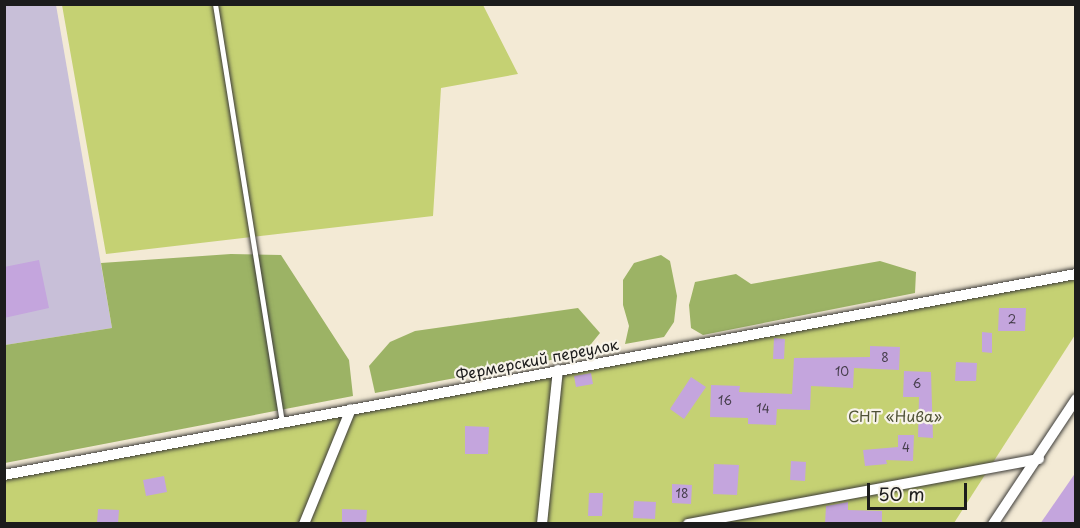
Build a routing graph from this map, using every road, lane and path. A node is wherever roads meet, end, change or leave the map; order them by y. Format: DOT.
graph roads {
  1 [pos="215,4"];
  2 [pos="1076,274"];
  3 [pos="558,370"];
  4 [pos="1076,399"];
  5 [pos="351,409"];
  6 [pos="282,422"];
  7 [pos="1039,459"];
  8 [pos="4,475"];
  9 [pos="304,524"];
  10 [pos="542,524"];
  11 [pos="688,524"];
  12 [pos="993,524"];
  1 -- 6 [label="lane"];
  2 -- 3 [label="street, Фермерский переулок"];
  3 -- 5 [label="street, Фермерский переулок"];
  3 -- 10 [label="street"];
  4 -- 7 [label="street"];
  5 -- 6 [label="street, Фермерский переулок"];
  5 -- 9 [label="street"];
  6 -- 8 [label="street, Фермерский переулок"];
  7 -- 11 [label="street"];
  7 -- 12 [label="street"];
}
